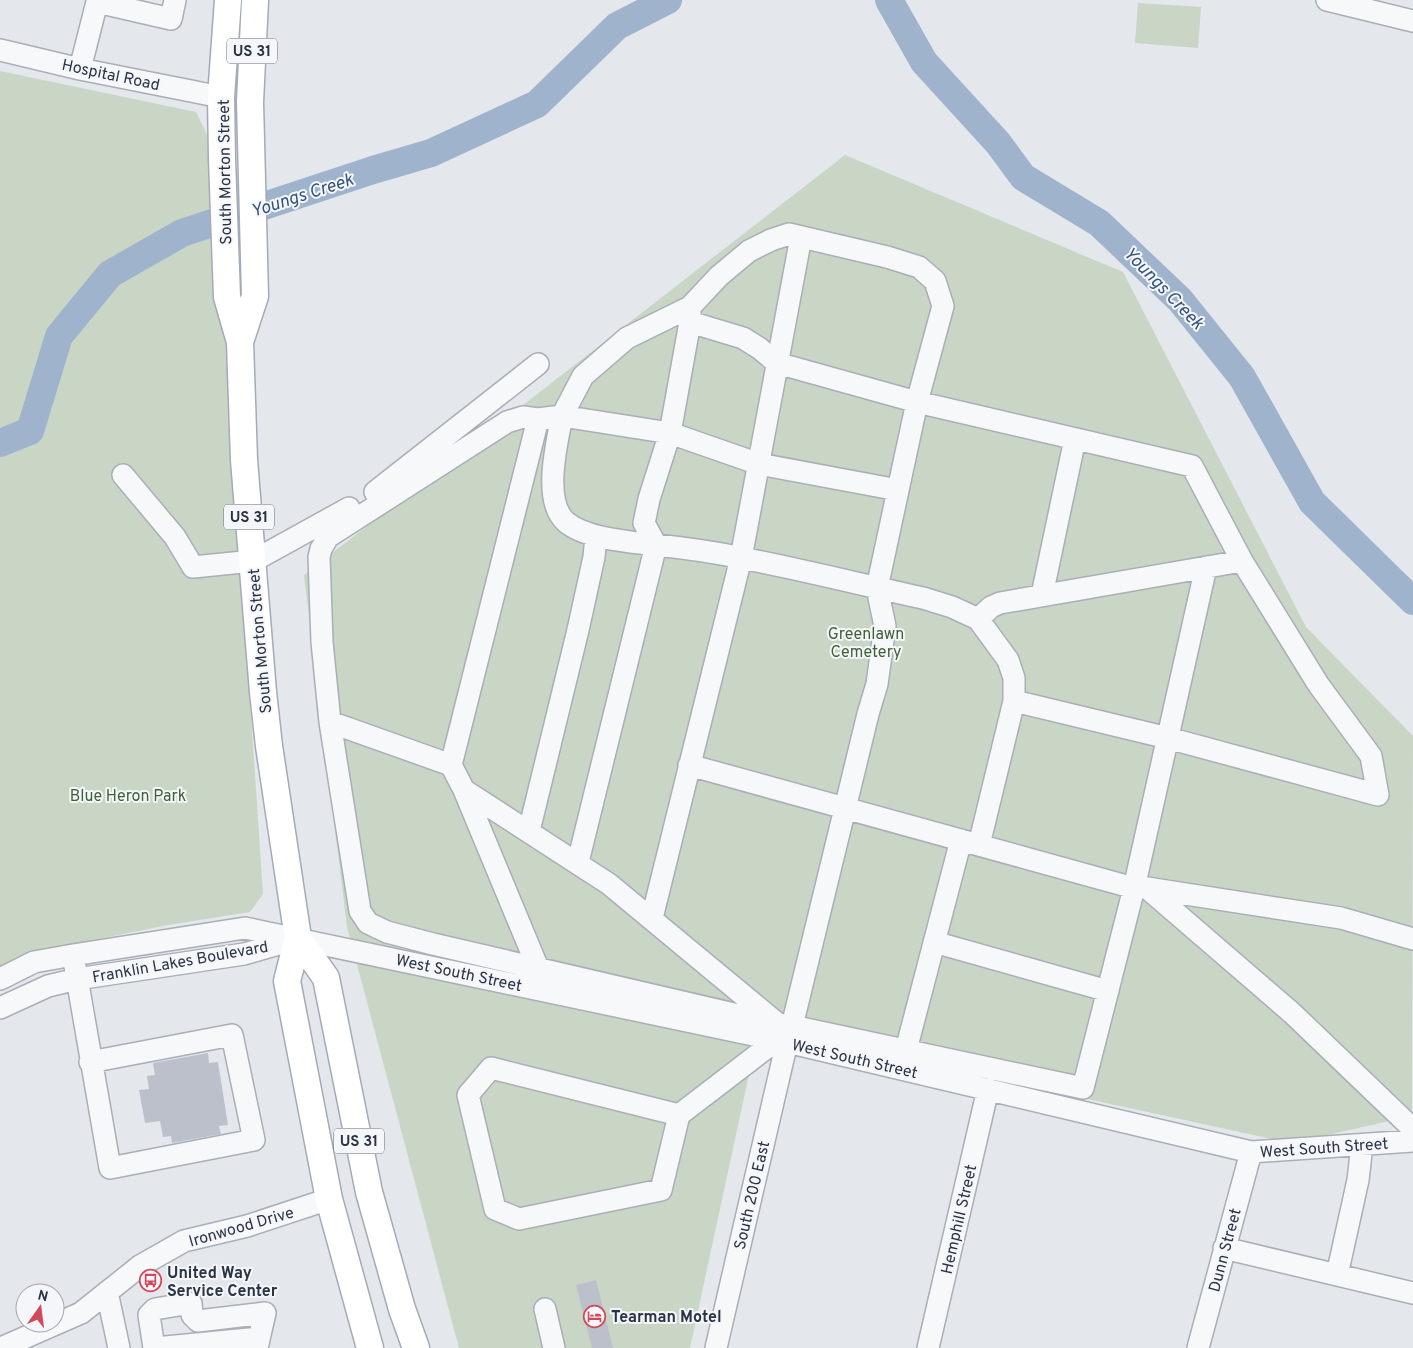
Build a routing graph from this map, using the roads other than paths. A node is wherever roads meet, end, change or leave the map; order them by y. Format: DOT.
graph roads {
  1 [pos="175,0"];
  2 [pos="228,0"];
  3 [pos="255,0"];
  4 [pos="1327,0"];
  5 [pos="1413,21"];
  6 [pos="0,50"];
  7 [pos="80,69"];
  8 [pos="222,97"];
  9 [pos="250,102"];
  10 [pos="801,237"];
  11 [pos="690,315"];
  12 [pos="240,342"];
  13 [pos="777,363"];
  14 [pos="538,364"];
  15 [pos="917,402"];
  16 [pos="562,416"];
  17 [pos="538,419"];
  18 [pos="670,433"];
  19 [pos="1075,439"];
  20 [pos="759,464"];
  21 [pos="123,474"];
  22 [pos="898,490"];
  23 [pos="596,536"];
  24 [pos="656,544"];
  25 [pos="741,558"];
  26 [pos="253,561"];
  27 [pos="1242,561"];
  28 [pos="1206,567"];
  29 [pos="878,588"];
  30 [pos="1042,595"];
  31 [pos="978,620"];
  32 [pos="1014,701"];
  33 [pos="330,722"];
  34 [pos="1168,738"];
  35 [pos="452,765"];
  36 [pos="689,765"];
  37 [pos="464,790"];
  38 [pos="846,809"];
  39 [pos="529,831"];
  40 [pos="970,843"];
  41 [pos="578,862"];
  42 [pos="1140,888"];
  43 [pos="652,918"];
  44 [pos="298,938"];
  45 [pos="1413,939"];
  46 [pos="162,942"];
  47 [pos="934,942"];
  48 [pos="73,955"];
  49 [pos="166,966"];
  50 [pos="538,968"];
  51 [pos="0,979"];
  52 [pos="77,979"];
  53 [pos="1108,990"];
  54 [pos="0,1008"];
  55 [pos="784,1033"];
  56 [pos="906,1050"];
  57 [pos="90,1062"];
  58 [pos="988,1090"];
  59 [pos="679,1115"];
  60 [pos="1413,1129"];
  61 [pos="1413,1141"];
  62 [pos="1362,1145"];
  63 [pos="1251,1152"];
  64 [pos="329,1199"];
  65 [pos="1224,1248"];
  66 [pos="1337,1275"];
  67 [pos="107,1292"];
  68 [pos="1413,1293"];
  69 [pos="545,1309"];
  70 [pos="258,1343"];
  71 [pos="1,1348"];
  72 [pos="119,1348"];
  73 [pos="155,1348"];
  74 [pos="370,1348"];
  75 [pos="416,1348"];
  76 [pos="554,1348"];
  77 [pos="716,1348"];
  78 [pos="928,1348"];
  79 [pos="1198,1348"];
  1 -- 7 [label="street"];
  2 -- 8 [label="main road, South Morton Street / US 31"];
  3 -- 9 [label="main road, South Morton Street / US 31"];
  4 -- 5 [label="street"];
  6 -- 7 [label="street, Hospital Road"];
  7 -- 8 [label="street, Hospital Road"];
  8 -- 9 [label="main road"];
  8 -- 12 [label="main road, South Morton Street / US 31"];
  9 -- 12 [label="main road, South Morton Street / US 31"];
  10 -- 11 [label="street"];
  10 -- 13 [label="street"];
  10 -- 15 [label="street"];
  11 -- 13 [label="street"];
  11 -- 16 [label="street"];
  11 -- 18 [label="street"];
  12 -- 26 [label="main road, South Morton Street / US 31"];
  13 -- 15 [label="street"];
  13 -- 20 [label="street"];
  14 -- 26 [label="street"];
  15 -- 19 [label="street"];
  15 -- 22 [label="street"];
  16 -- 17 [label="street"];
  16 -- 18 [label="street"];
  16 -- 23 [label="street"];
  17 -- 33 [label="street"];
  17 -- 35 [label="street"];
  18 -- 20 [label="street"];
  18 -- 24 [label="street"];
  19 -- 27 [label="street"];
  19 -- 30 [label="street"];
  20 -- 22 [label="street"];
  20 -- 25 [label="street"];
  21 -- 26 [label="street"];
  22 -- 29 [label="street"];
  23 -- 24 [label="street"];
  23 -- 39 [label="street"];
  24 -- 25 [label="street"];
  24 -- 41 [label="street"];
  25 -- 29 [label="street"];
  25 -- 36 [label="street"];
  26 -- 44 [label="main road, South Morton Street / US 31"];
  27 -- 28 [label="street"];
  27 -- 34 [label="street"];
  28 -- 30 [label="street"];
  28 -- 34 [label="street"];
  29 -- 31 [label="street"];
  29 -- 38 [label="street, South 200 East"];
  30 -- 31 [label="street"];
  31 -- 32 [label="street"];
  32 -- 34 [label="street"];
  32 -- 40 [label="street"];
  33 -- 35 [label="street"];
  33 -- 50 [label="street"];
  34 -- 42 [label="street"];
  35 -- 37 [label="street"];
  36 -- 38 [label="street"];
  36 -- 43 [label="street"];
  37 -- 39 [label="street"];
  37 -- 50 [label="street"];
  38 -- 40 [label="street"];
  38 -- 55 [label="street, South 200 East"];
  39 -- 41 [label="street"];
  40 -- 42 [label="street"];
  40 -- 47 [label="street"];
  41 -- 43 [label="street"];
  42 -- 45 [label="street"];
  42 -- 53 [label="street"];
  42 -- 60 [label="street"];
  43 -- 55 [label="street"];
  44 -- 46 [label="street, Franklin Lakes Boulevard"];
  44 -- 49 [label="street, Franklin Lakes Boulevard"];
  44 -- 55 [label="street, West South Street"];
  44 -- 64 [label="main road, US 31"];
  44 -- 75 [label="main road, US 31"];
  46 -- 48 [label="street, Franklin Lakes Boulevard"];
  46 -- 49 [label="street"];
  47 -- 53 [label="street"];
  47 -- 56 [label="street"];
  48 -- 51 [label="street, Franklin Lakes Boulevard"];
  48 -- 52 [label="street"];
  49 -- 52 [label="street, Franklin Lakes Boulevard"];
  50 -- 55 [label="street"];
  52 -- 54 [label="street, Franklin Lakes Boulevard"];
  52 -- 57 [label="street"];
  53 -- 56 [label="street"];
  55 -- 56 [label="street"];
  55 -- 58 [label="street, West South Street"];
  55 -- 59 [label="street"];
  55 -- 77 [label="street, South 200 East"];
  57 -- 57 [label="street"];
  58 -- 63 [label="street, West South Street"];
  58 -- 78 [label="street, Hemphill Street"];
  59 -- 59 [label="street"];
  61 -- 62 [label="street, West South Street"];
  62 -- 63 [label="street, West South Street"];
  62 -- 66 [label="street"];
  63 -- 65 [label="street, Dunn Street"];
  64 -- 67 [label="street, Ironwood Drive"];
  64 -- 74 [label="main road, US 31"];
  65 -- 66 [label="street"];
  65 -- 79 [label="street, Dunn Street"];
  66 -- 68 [label="street"];
  67 -- 71 [label="street, Ironwood Drive"];
  67 -- 72 [label="street"];
  69 -- 76 [label="street"];
  70 -- 73 [label="street"];
  70 -- 73 [label="street"];
}
